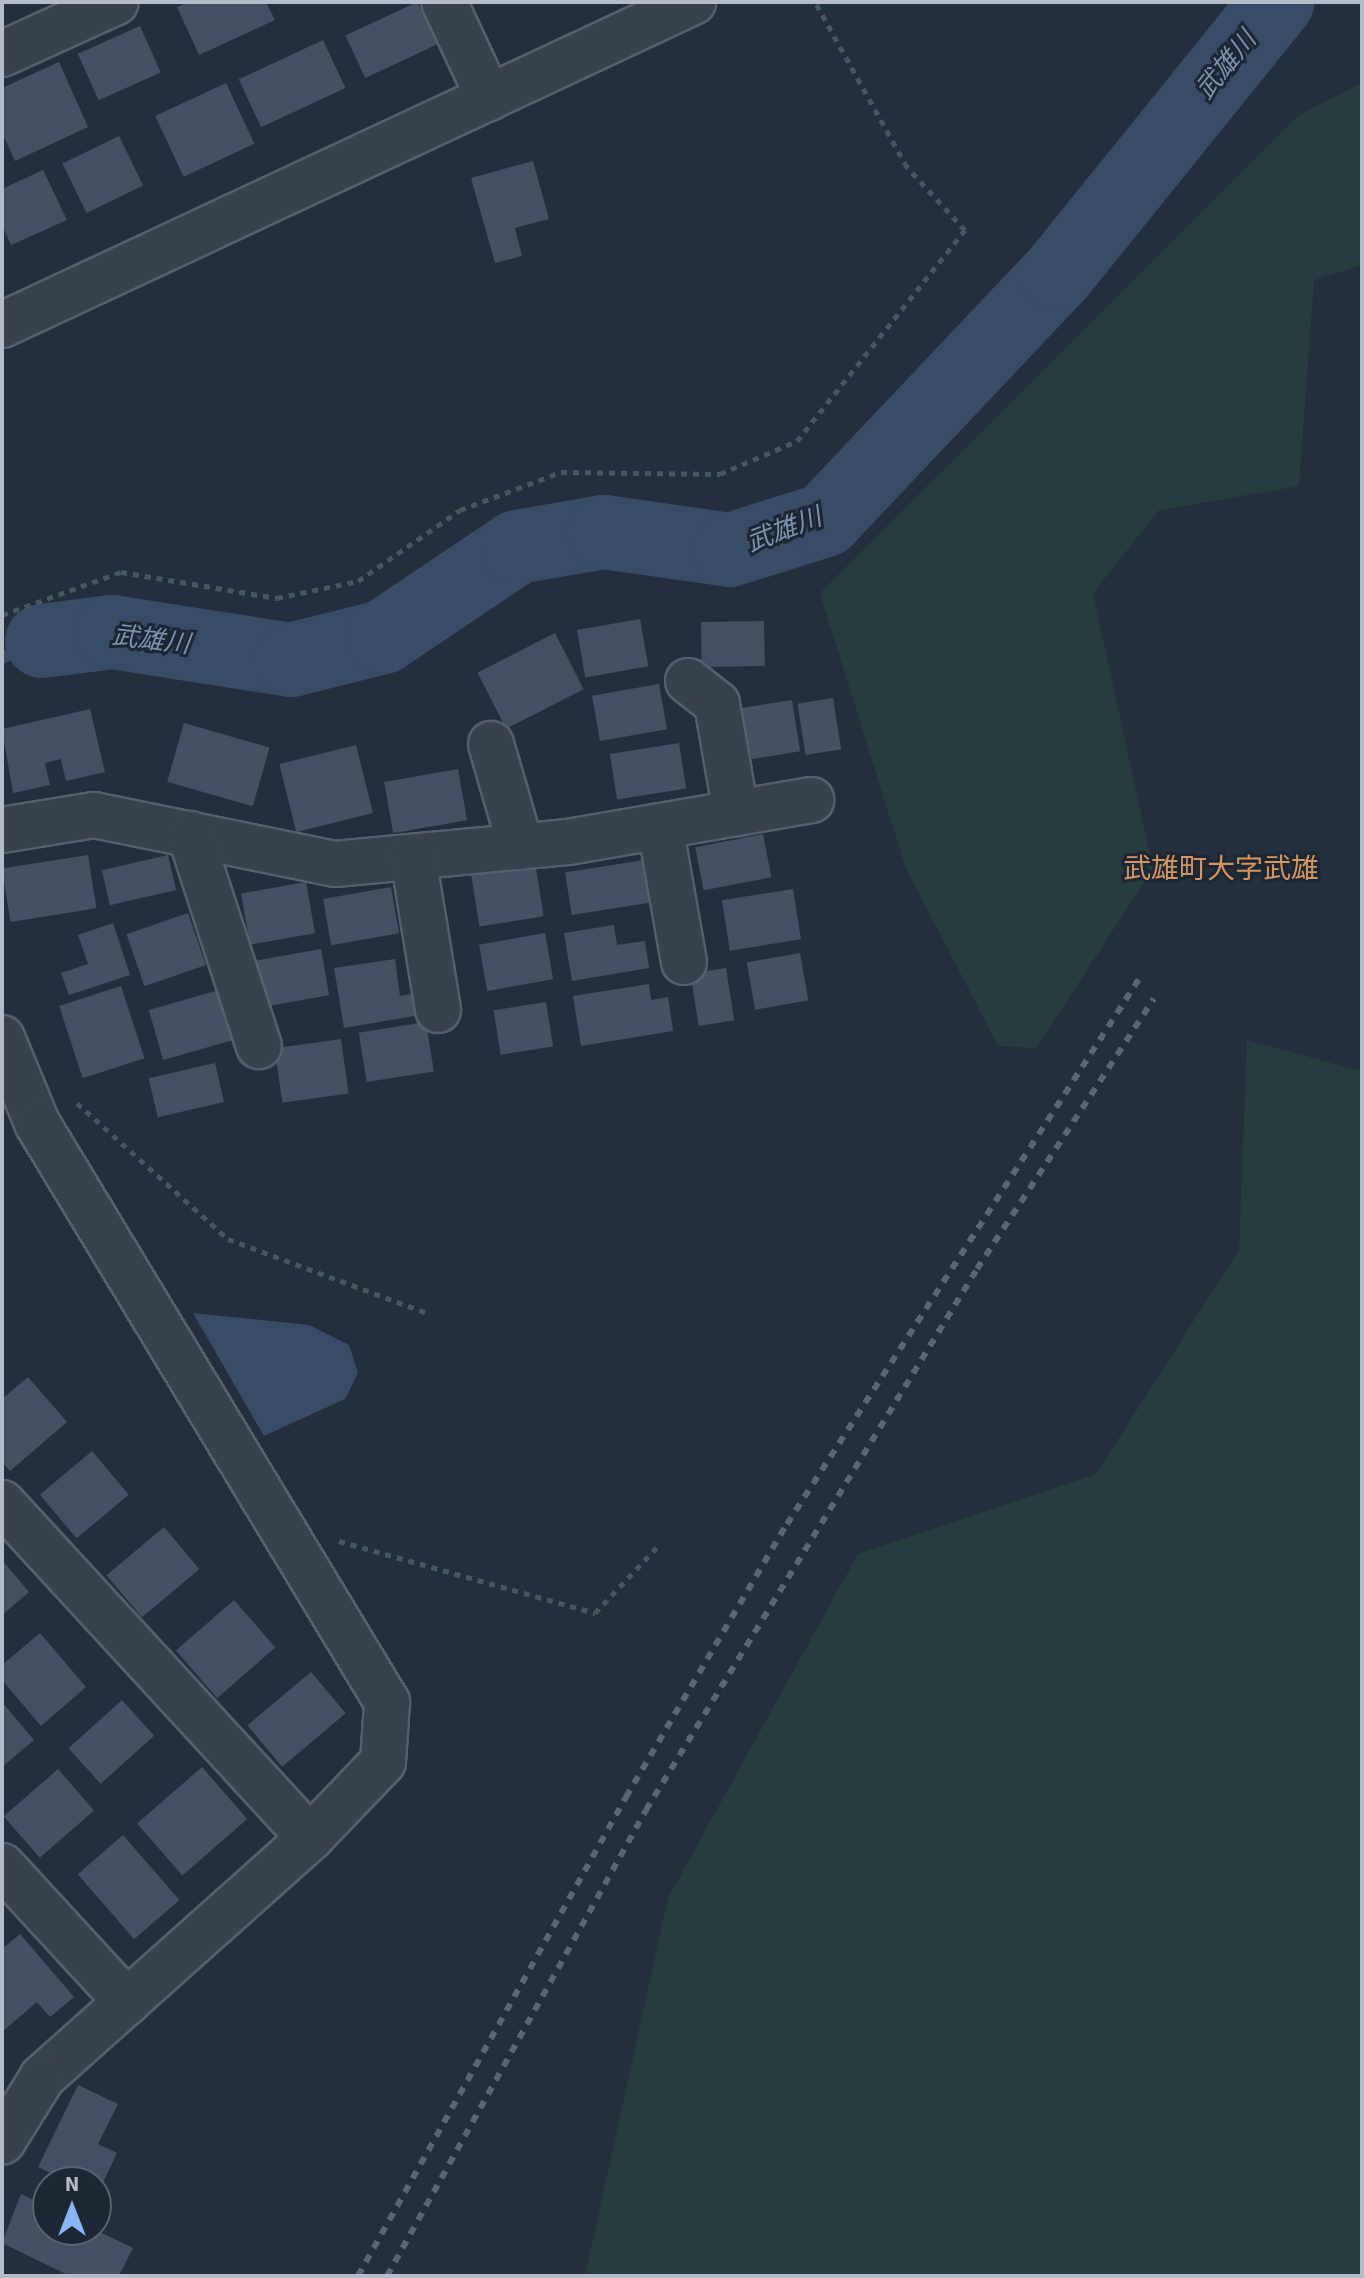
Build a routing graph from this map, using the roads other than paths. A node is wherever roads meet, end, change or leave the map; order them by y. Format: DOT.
graph roads {
  1 [pos="116,2"];
  2 [pos="444,2"];
  3 [pos="693,2"];
  4 [pos="2,54"];
  5 [pos="489,98"];
  6 [pos="10,311"];
  7 [pos="688,681"];
  8 [pos="491,744"];
  9 [pos="811,800"];
  10 [pos="736,813"];
  11 [pos="660,826"];
  12 [pos="2,830"];
  13 [pos="190,834"];
  14 [pos="521,847"];
  15 [pos="413,857"];
  16 [pos="684,962"];
  17 [pos="438,1010"];
  18 [pos="2,1038"];
  19 [pos="259,1046"];
  20 [pos="2,1503"];
  21 [pos="310,1838"];
  22 [pos="2,1866"];
  23 [pos="127,2002"];
  24 [pos="2,2142"];
  1 -- 4 [label="street"];
  2 -- 5 [label="street"];
  3 -- 5 [label="street"];
  5 -- 6 [label="street"];
  7 -- 10 [label="street"];
  8 -- 14 [label="street"];
  9 -- 10 [label="street"];
  10 -- 11 [label="street"];
  11 -- 14 [label="street"];
  11 -- 16 [label="street"];
  12 -- 13 [label="street"];
  13 -- 15 [label="street"];
  13 -- 19 [label="street"];
  14 -- 15 [label="street"];
  15 -- 17 [label="street"];
  18 -- 21 [label="street"];
  20 -- 21 [label="street"];
  21 -- 23 [label="street"];
  22 -- 23 [label="street"];
  23 -- 24 [label="street"];
}
